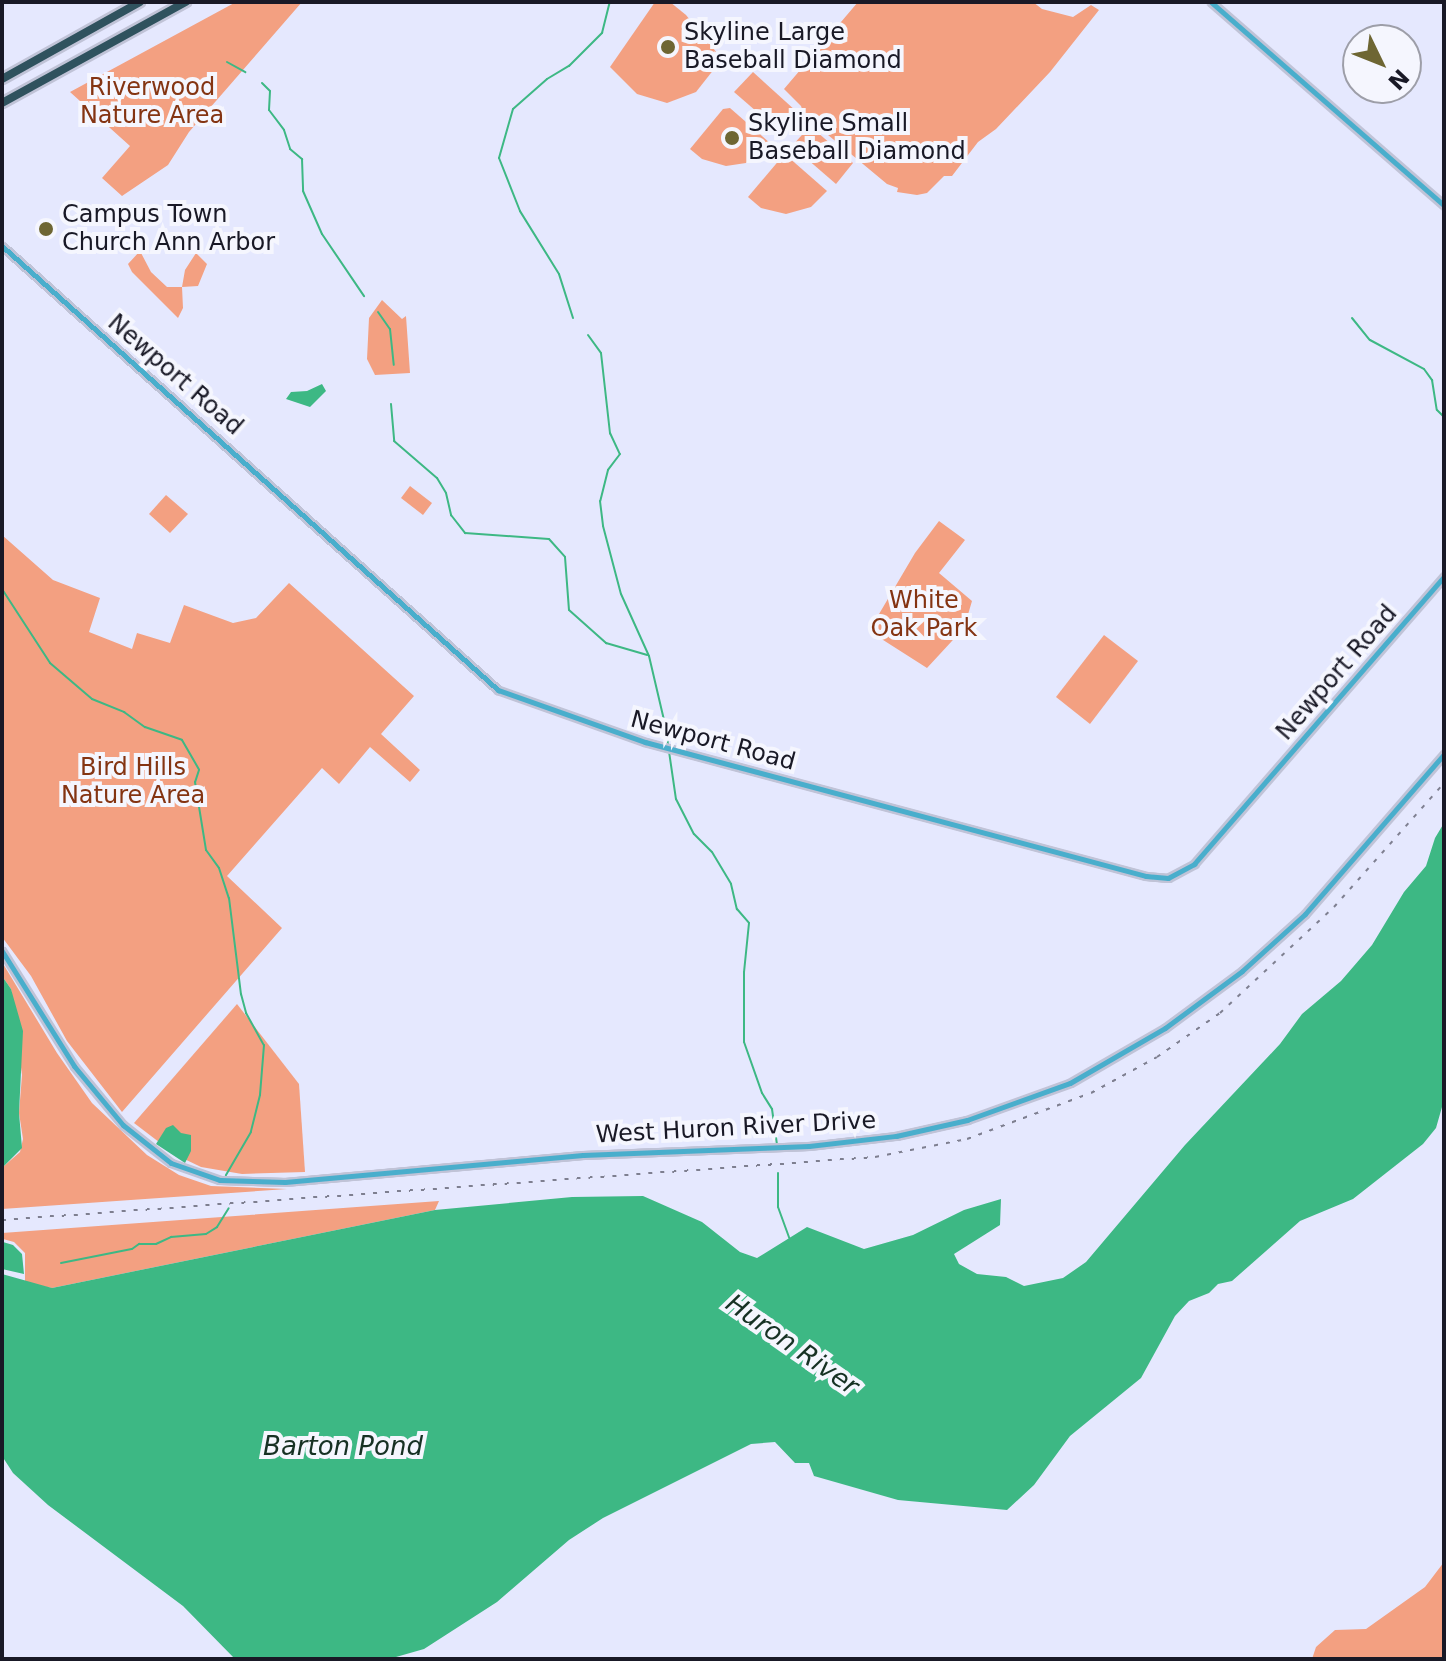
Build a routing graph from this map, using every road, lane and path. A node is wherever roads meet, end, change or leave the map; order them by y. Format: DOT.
graph roads {
  1 [pos="140,2"];
  2 [pos="186,2"];
  3 [pos="1211,2"];
  4 [pos="2,79"];
  5 [pos="2,103"];
  6 [pos="1444,205"];
  7 [pos="2,246"];
  8 [pos="1444,576"];
  9 [pos="1444,754"];
  10 [pos="2,951"];
  1 -- 4 [label="highway"];
  2 -- 5 [label="highway"];
  3 -- 6 [label="street"];
  7 -- 8 [label="street, Newport Road"];
  9 -- 10 [label="street, West Huron River Drive"];
}
